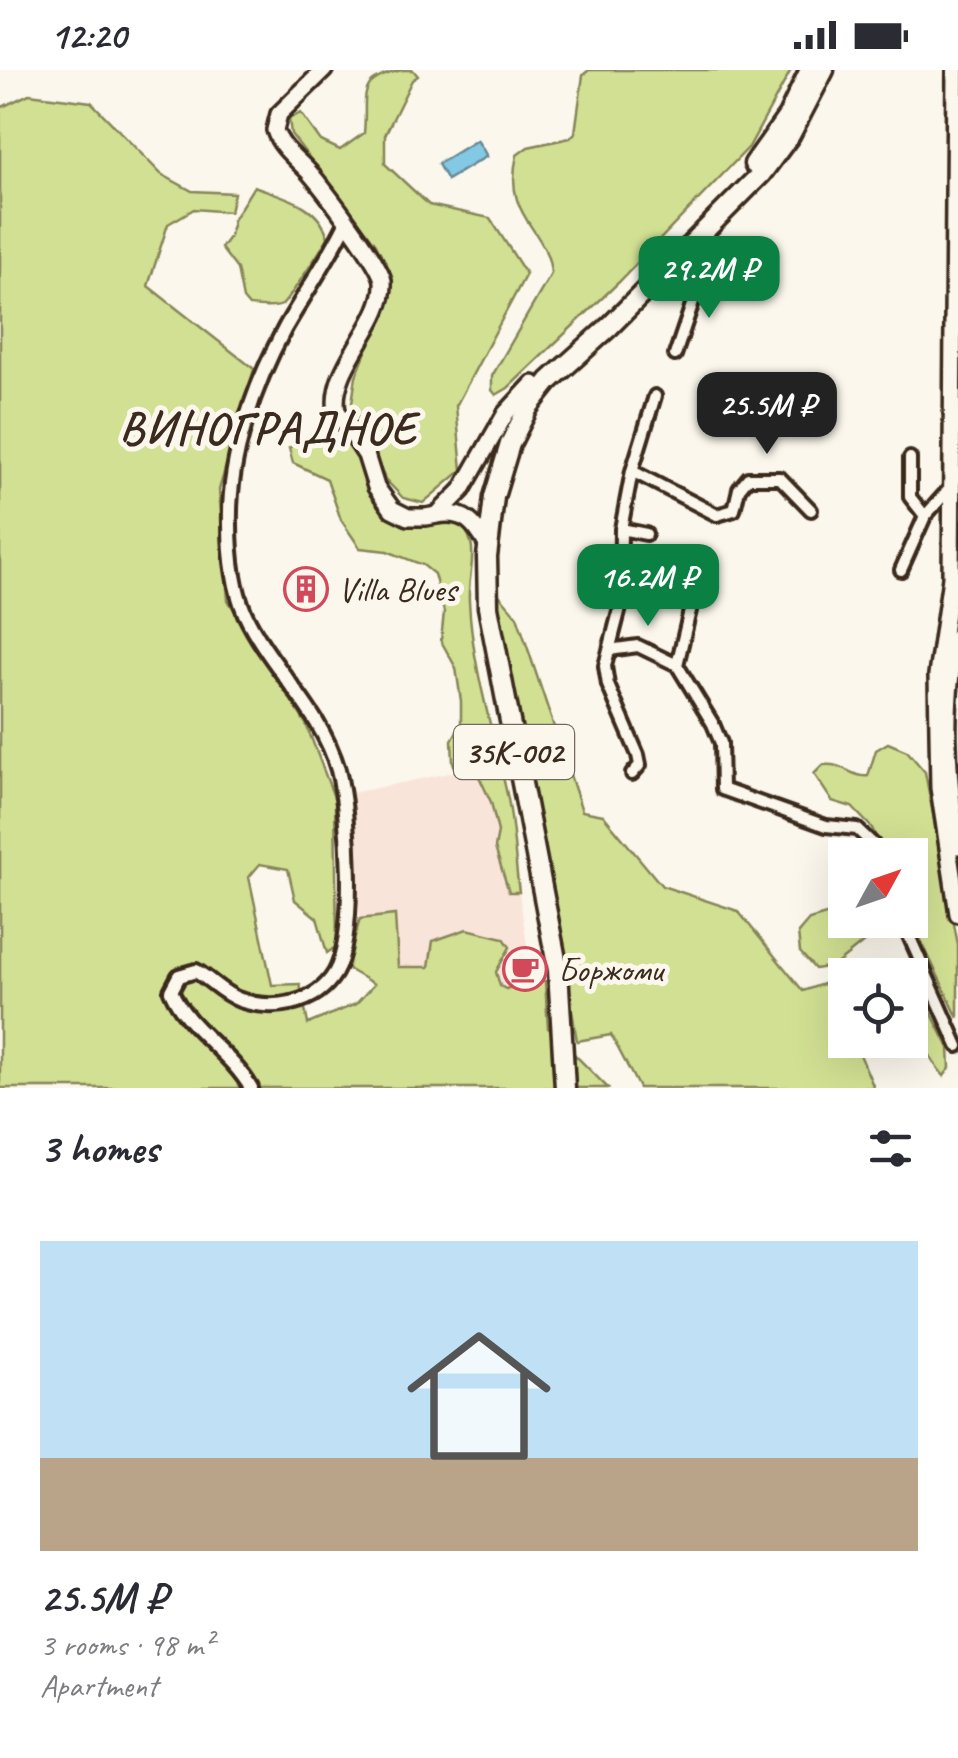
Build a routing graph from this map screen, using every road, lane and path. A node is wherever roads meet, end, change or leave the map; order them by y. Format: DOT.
graph roads {
  1 [pos="324,70"];
  2 [pos="810,70"];
  3 [pos="824,70"];
  4 [pos="955,70"];
  5 [pos="778,141"];
  6 [pos="346,223"];
  7 [pos="958,267"];
  8 [pos="666,269"];
  9 [pos="675,355"];
  10 [pos="532,384"];
  11 [pos="655,396"];
  12 [pos="503,448"];
  13 [pos="910,458"];
  14 [pos="632,471"];
  15 [pos="472,472"];
  16 [pos="952,486"];
  17 [pos="811,510"];
  18 [pos="437,515"];
  19 [pos="925,516"];
  20 [pos="621,530"];
  21 [pos="646,534"];
  22 [pos="483,538"];
  23 [pos="901,570"];
  24 [pos="699,572"];
  25 [pos="955,582"];
  26 [pos="958,609"];
  27 [pos="953,630"];
  28 [pos="609,650"];
  29 [pos="678,665"];
  30 [pos="632,774"];
  31 [pos="867,838"];
  32 [pos="958,846"];
  33 [pos="958,914"];
  34 [pos="910,938"];
  35 [pos="552,971"];
  36 [pos="958,1046"];
  37 [pos="251,1088"];
  38 [pos="556,1088"];
  39 [pos="565,1088"];
  1 -- 6 [label="main road"];
  2 -- 5 [label="highway"];
  3 -- 5 [label="highway"];
  4 -- 16 [label="main road"];
  5 -- 8 [label="highway, 35К-002"];
  5 -- 10 [label="highway"];
  6 -- 18 [label="main road"];
  6 -- 37 [label="street"];
  7 -- 25 [label="main road"];
  8 -- 9 [label="street"];
  8 -- 12 [label="highway, 35К-002"];
  10 -- 12 [label="highway"];
  10 -- 15 [label="main road"];
  11 -- 14 [label="street"];
  12 -- 15 [label="main road"];
  12 -- 22 [label="highway, 35К-002"];
  13 -- 19 [label="street"];
  14 -- 17 [label="street"];
  14 -- 20 [label="street"];
  15 -- 18 [label="main road"];
  16 -- 19 [label="street"];
  16 -- 25 [label="main road"];
  18 -- 22 [label="main road"];
  19 -- 23 [label="street"];
  20 -- 21 [label="street"];
  20 -- 28 [label="street"];
  22 -- 35 [label="highway, 35К-002"];
  24 -- 29 [label="street"];
  25 -- 26 [label="main road"];
  25 -- 27 [label="main road"];
  27 -- 32 [label="main road"];
  27 -- 33 [label="main road"];
  28 -- 29 [label="street"];
  28 -- 30 [label="street"];
  29 -- 31 [label="street"];
  34 -- 36 [label="street"];
  35 -- 38 [label="highway, 35К-002"];
  35 -- 39 [label="highway, 35К-002"];
}
